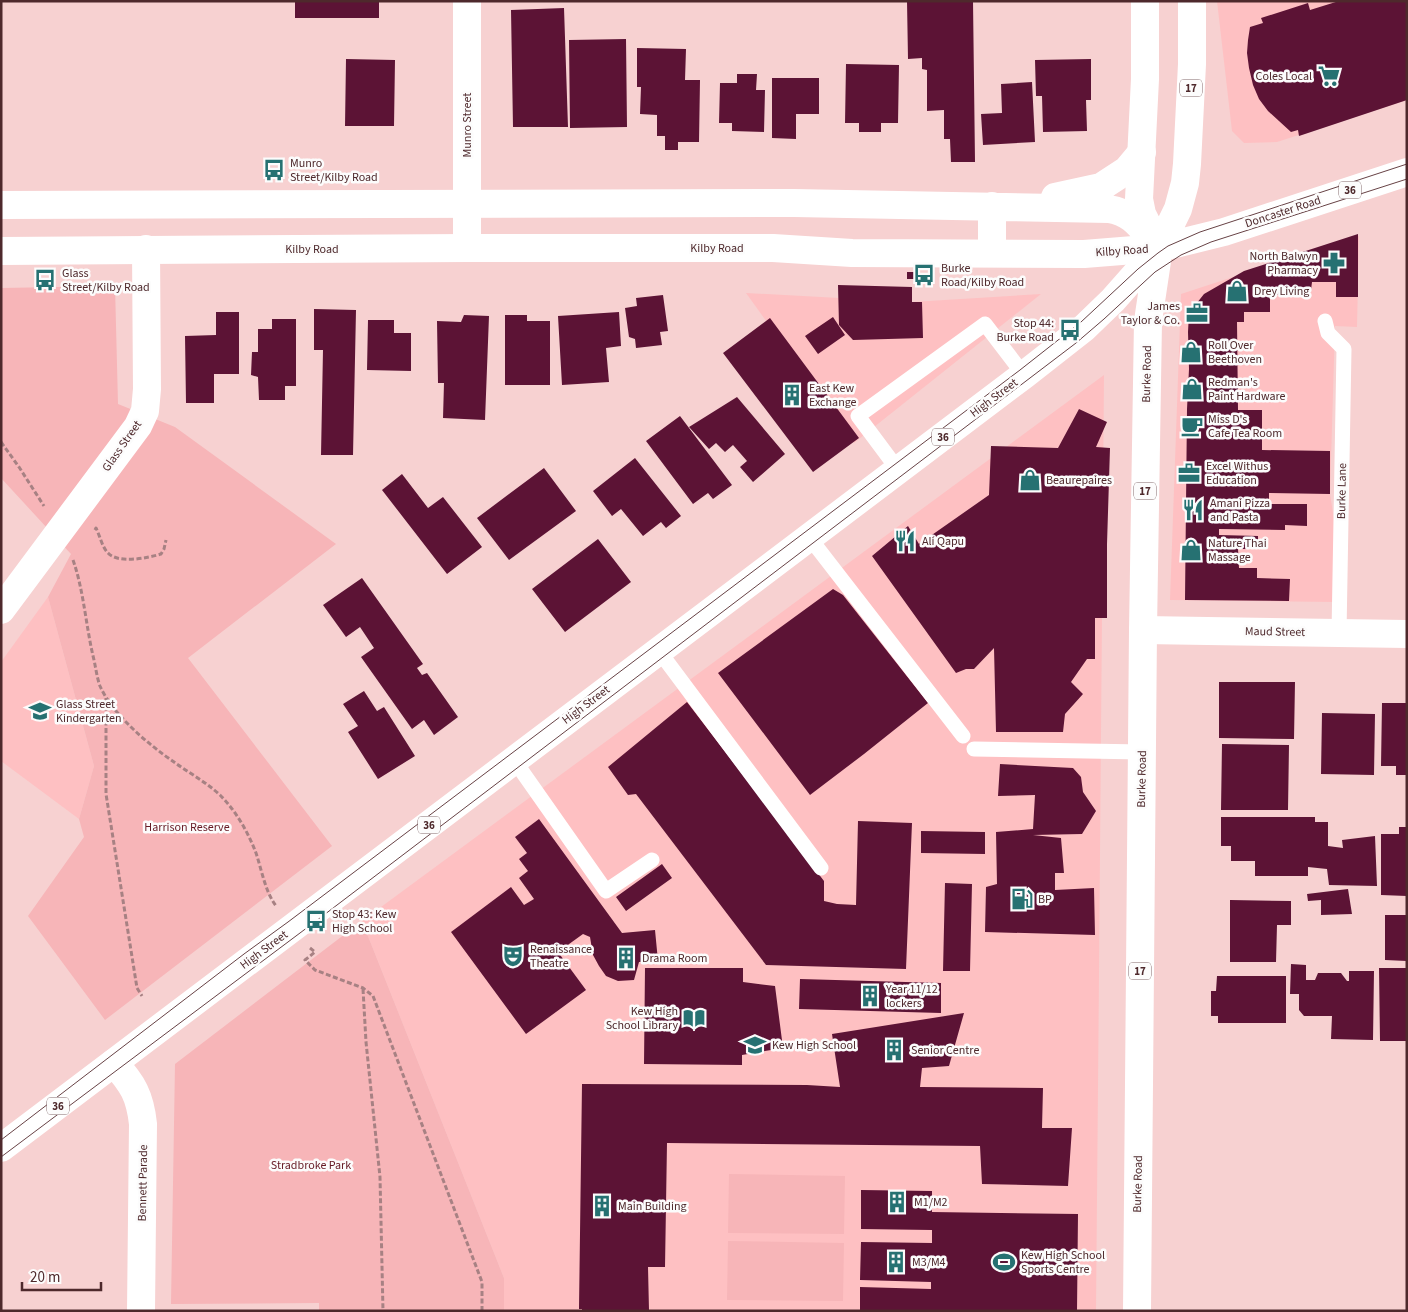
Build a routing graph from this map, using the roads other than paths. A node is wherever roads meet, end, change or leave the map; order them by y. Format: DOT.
graph roads {
  1 [pos="467,1"];
  2 [pos="1145,1"];
  3 [pos="1192,1"];
  4 [pos="1142,152"];
  5 [pos="1407,172"];
  6 [pos="466,203"];
  7 [pos="1,205"];
  8 [pos="999,206"];
  9 [pos="467,248"];
  10 [pos="1159,248"];
  11 [pos="146,249"];
  12 [pos="1,251"];
  13 [pos="992,253"];
  14 [pos="1325,321"];
  15 [pos="1024,375"];
  16 [pos="899,471"];
  17 [pos="809,537"];
  18 [pos="1,610"];
  19 [pos="1143,630"];
  20 [pos="1339,633"];
  21 [pos="1407,634"];
  22 [pos="659,650"];
  23 [pos="963,736"];
  24 [pos="974,749"];
  25 [pos="1142,752"];
  26 [pos="514,760"];
  27 [pos="652,860"];
  28 [pos="821,868"];
  29 [pos="114,1063"];
  30 [pos="1,1148"];
  31 [pos="141,1311"];
  32 [pos="1137,1311"];
  1 -- 6 [label="street, Munro Street"];
  2 -- 4 [label="street"];
  3 -- 10 [label="street, Burke Road / 17"];
  4 -- 8 [label="street"];
  4 -- 10 [label="street"];
  5 -- 10 [label="street, Doncaster Road / 36"];
  6 -- 7 [label="street, Kilby Road"];
  6 -- 8 [label="street, Kilby Road"];
  6 -- 9 [label="street, Munro Street"];
  8 -- 10 [label="street, Kilby Road"];
  8 -- 13 [label="street"];
  9 -- 11 [label="street, Kilby Road"];
  9 -- 13 [label="street, Kilby Road"];
  10 -- 13 [label="street, Kilby Road"];
  10 -- 15 [label="street, High Street / 36"];
  10 -- 19 [label="street, Burke Road / 17"];
  11 -- 12 [label="street, Kilby Road"];
  11 -- 18 [label="street, Glass Street"];
  14 -- 20 [label="lane, Burke Lane"];
  15 -- 16 [label="street, High Street / 36"];
  15 -- 16 [label="lane"];
  16 -- 17 [label="street, High Street / 36"];
  17 -- 22 [label="street, High Street / 36"];
  17 -- 23 [label="lane"];
  19 -- 20 [label="street, Maud Street"];
  19 -- 25 [label="street, Burke Road / 17"];
  20 -- 21 [label="street, Maud Street"];
  22 -- 26 [label="street, High Street / 36"];
  22 -- 28 [label="lane"];
  24 -- 25 [label="lane"];
  25 -- 32 [label="street, Burke Road / 17"];
  26 -- 27 [label="lane"];
  26 -- 29 [label="street, High Street / 36"];
  29 -- 30 [label="street, High Street / 36"];
  29 -- 31 [label="street, Bennett Parade"];
}
